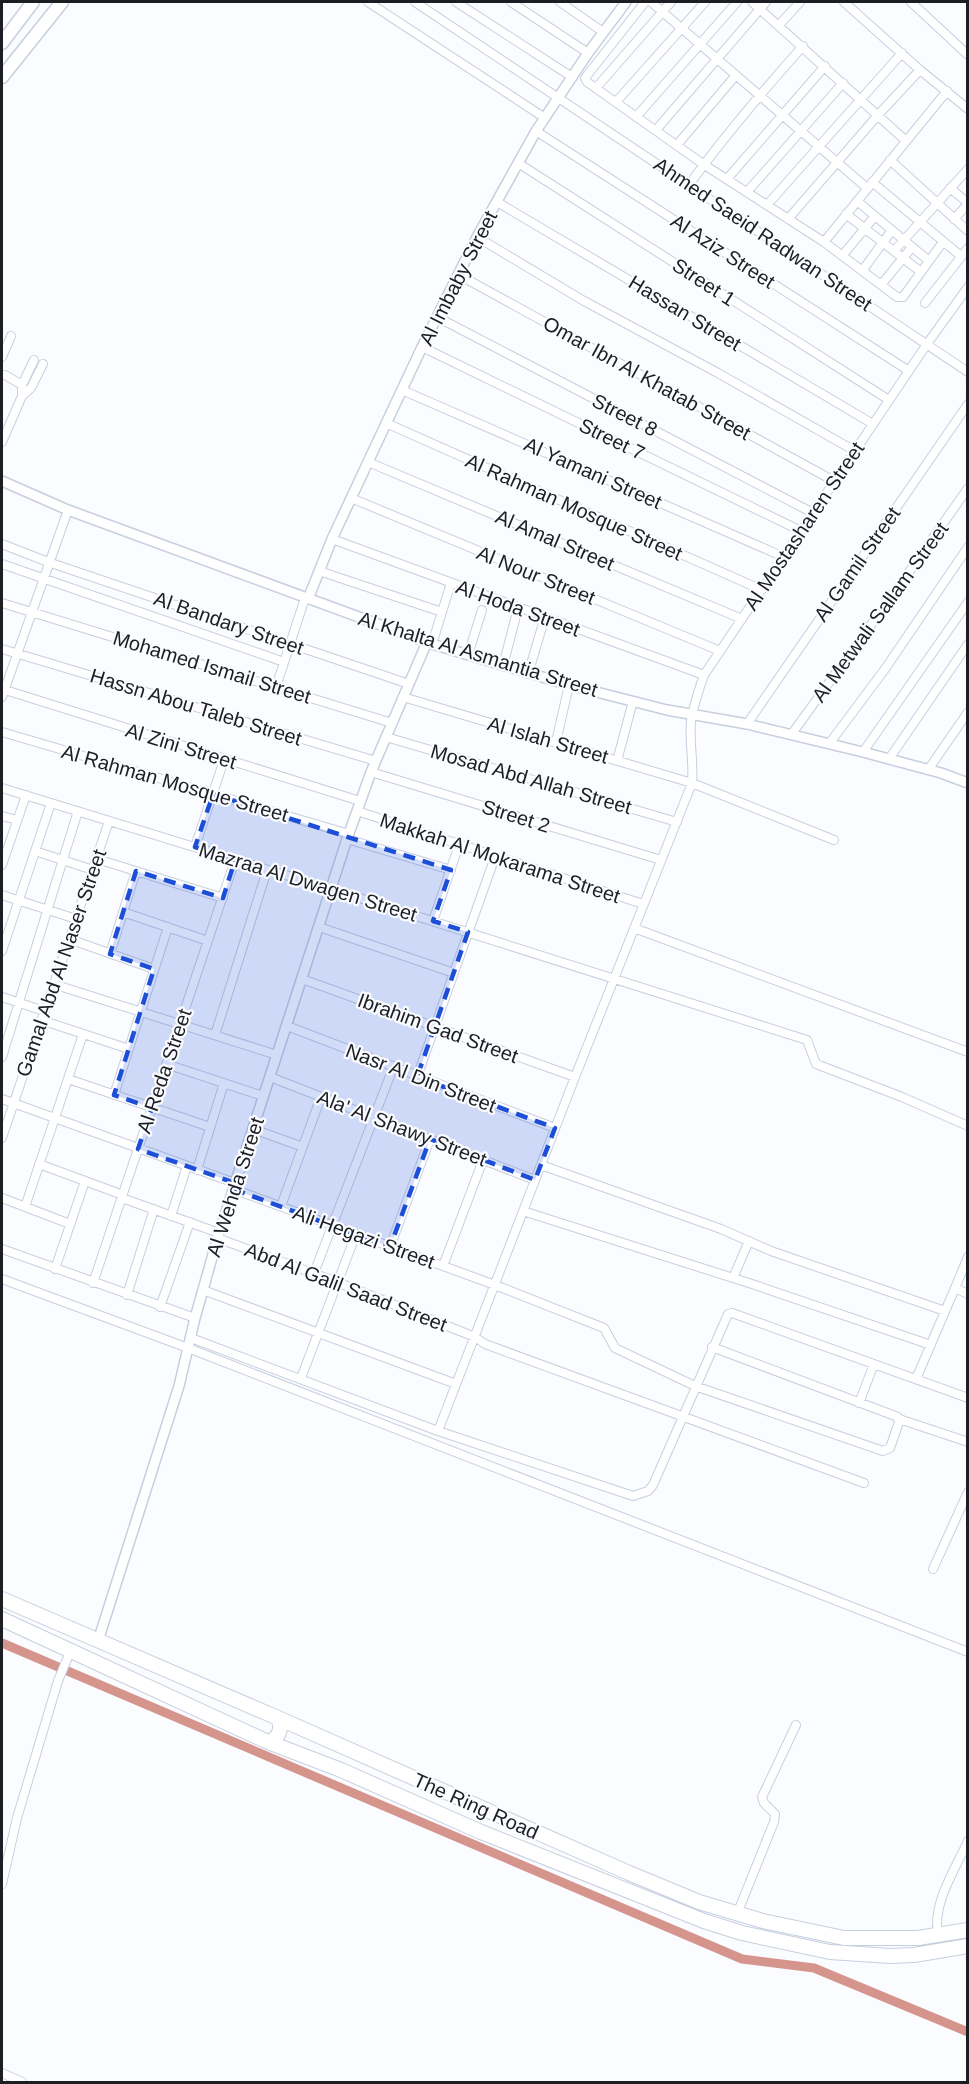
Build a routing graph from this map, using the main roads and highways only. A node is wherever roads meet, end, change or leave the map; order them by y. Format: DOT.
graph roads {
  1 [pos="63,2"];
  2 [pos="30,3"];
  3 [pos="2,43"];
  4 [pos="2,77"];
  5 [pos="2,1599"];
  6 [pos="2,1619"];
  7 [pos="278,1718"];
  8 [pos="268,1742"];
  9 [pos="351,1750"];
  10 [pos="341,1770"];
  11 [pos="968,1930"];
  12 [pos="968,1946"];
  1 -- 4 [label="main road"];
  2 -- 3 [label="main road"];
  5 -- 7 [label="highway, The Ring Road"];
  6 -- 8 [label="highway, The Ring Road"];
  7 -- 8 [label="highway"];
  7 -- 9 [label="highway, The Ring Road"];
  8 -- 10 [label="highway, The Ring Road"];
  9 -- 10 [label="highway"];
  9 -- 11 [label="highway, The Ring Road"];
  10 -- 12 [label="highway, The Ring Road"];
}
